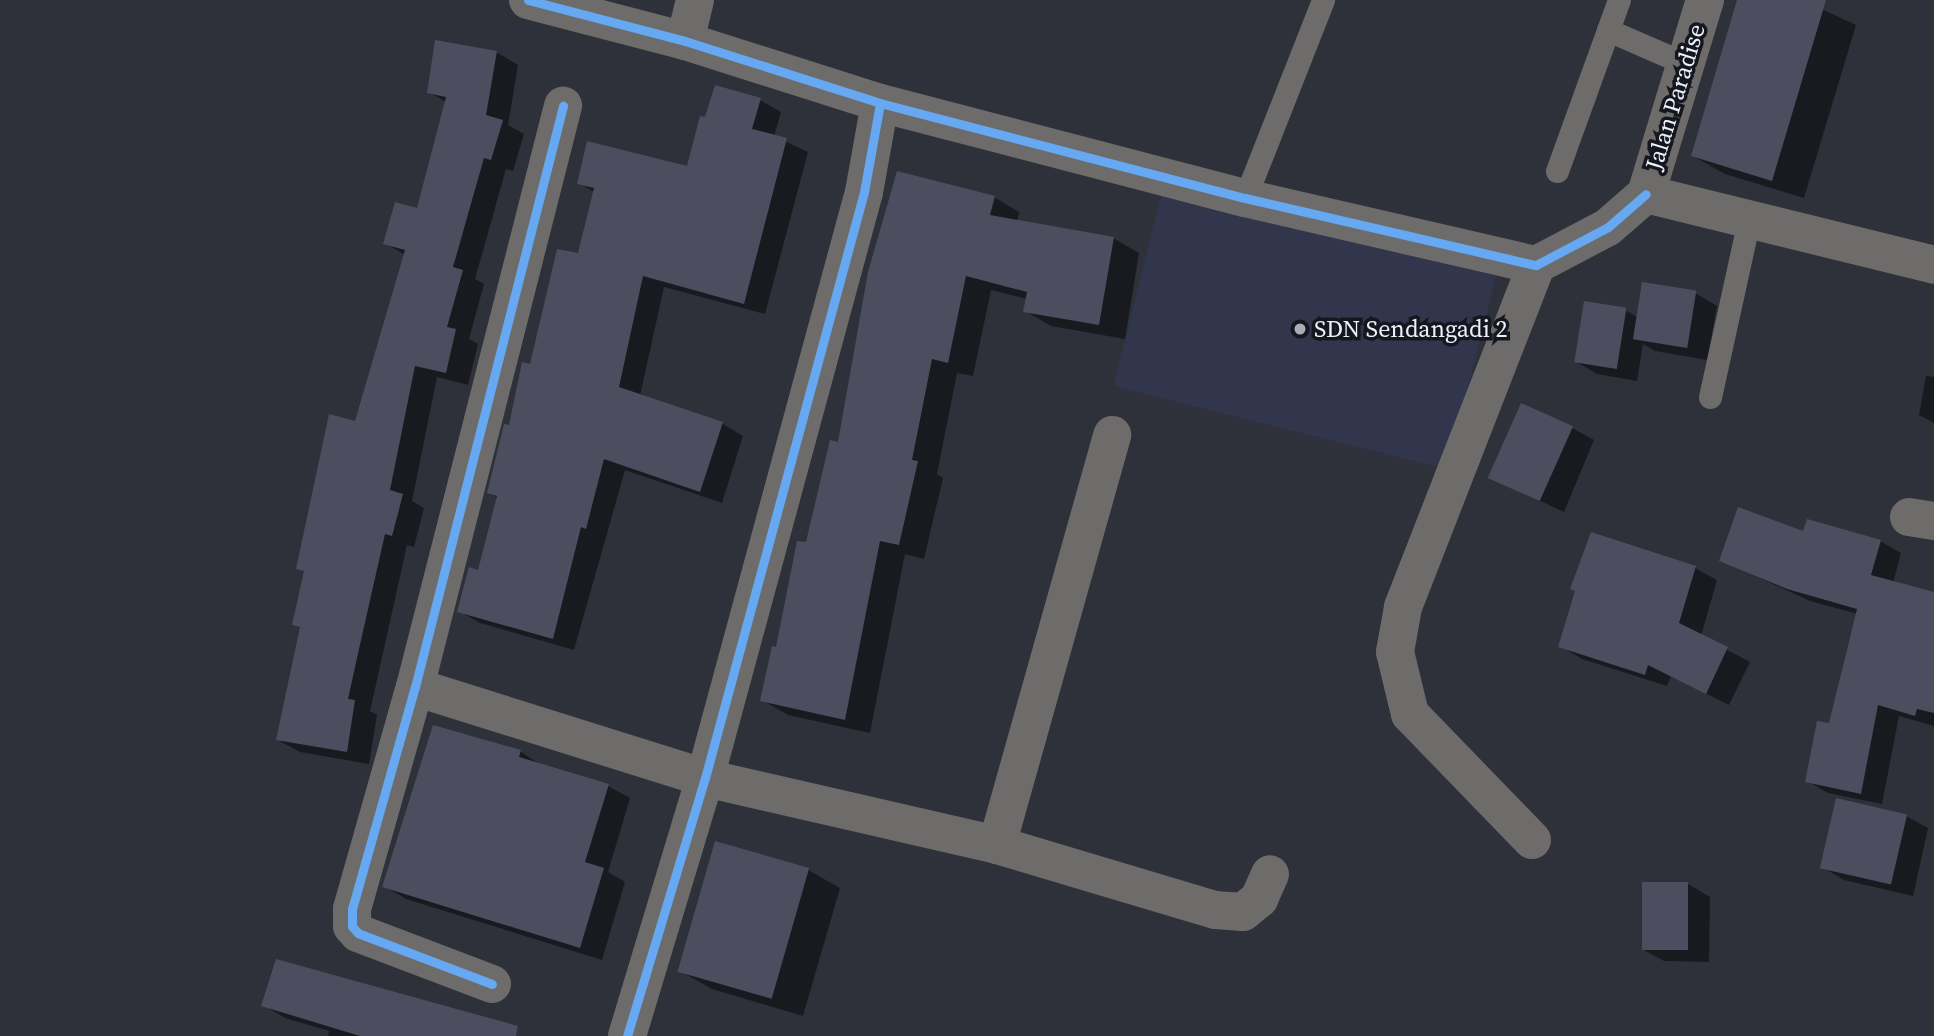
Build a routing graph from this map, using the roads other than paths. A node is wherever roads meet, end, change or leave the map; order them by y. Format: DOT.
graph roads {
  1 [pos="528,0"];
  2 [pos="695,0"];
  3 [pos="1324,0"];
  4 [pos="1619,0"];
  5 [pos="1705,0"];
  6 [pos="1608,30"];
  7 [pos="685,41"];
  8 [pos="1684,63"];
  9 [pos="880,103"];
  10 [pos="563,106"];
  11 [pos="1557,171"];
  12 [pos="1646,194"];
  13 [pos="1245,198"];
  14 [pos="1749,219"];
  15 [pos="1536,265"];
  16 [pos="1934,265"];
  17 [pos="1710,397"];
  18 [pos="1112,435"];
  19 [pos="415,687"];
  20 [pos="705,778"];
  21 [pos="1532,840"];
  22 [pos="997,845"];
  23 [pos="1270,874"];
  24 [pos="492,984"];
  25 [pos="627,1036"];
  1 -- 7 [label="street"];
  2 -- 7 [label="street"];
  3 -- 13 [label="lane"];
  4 -- 6 [label="lane"];
  5 -- 8 [label="street, Jalan Paradise"];
  6 -- 8 [label="lane"];
  6 -- 11 [label="lane"];
  7 -- 9 [label="street"];
  8 -- 12 [label="street, Jalan Paradise"];
  9 -- 13 [label="street"];
  9 -- 20 [label="street"];
  10 -- 19 [label="street"];
  12 -- 14 [label="street"];
  12 -- 15 [label="street"];
  13 -- 15 [label="street"];
  14 -- 16 [label="street"];
  14 -- 17 [label="lane"];
  15 -- 21 [label="street"];
  18 -- 22 [label="street"];
  19 -- 20 [label="street"];
  19 -- 24 [label="street"];
  20 -- 22 [label="street"];
  20 -- 25 [label="street"];
  22 -- 23 [label="street"];
}
